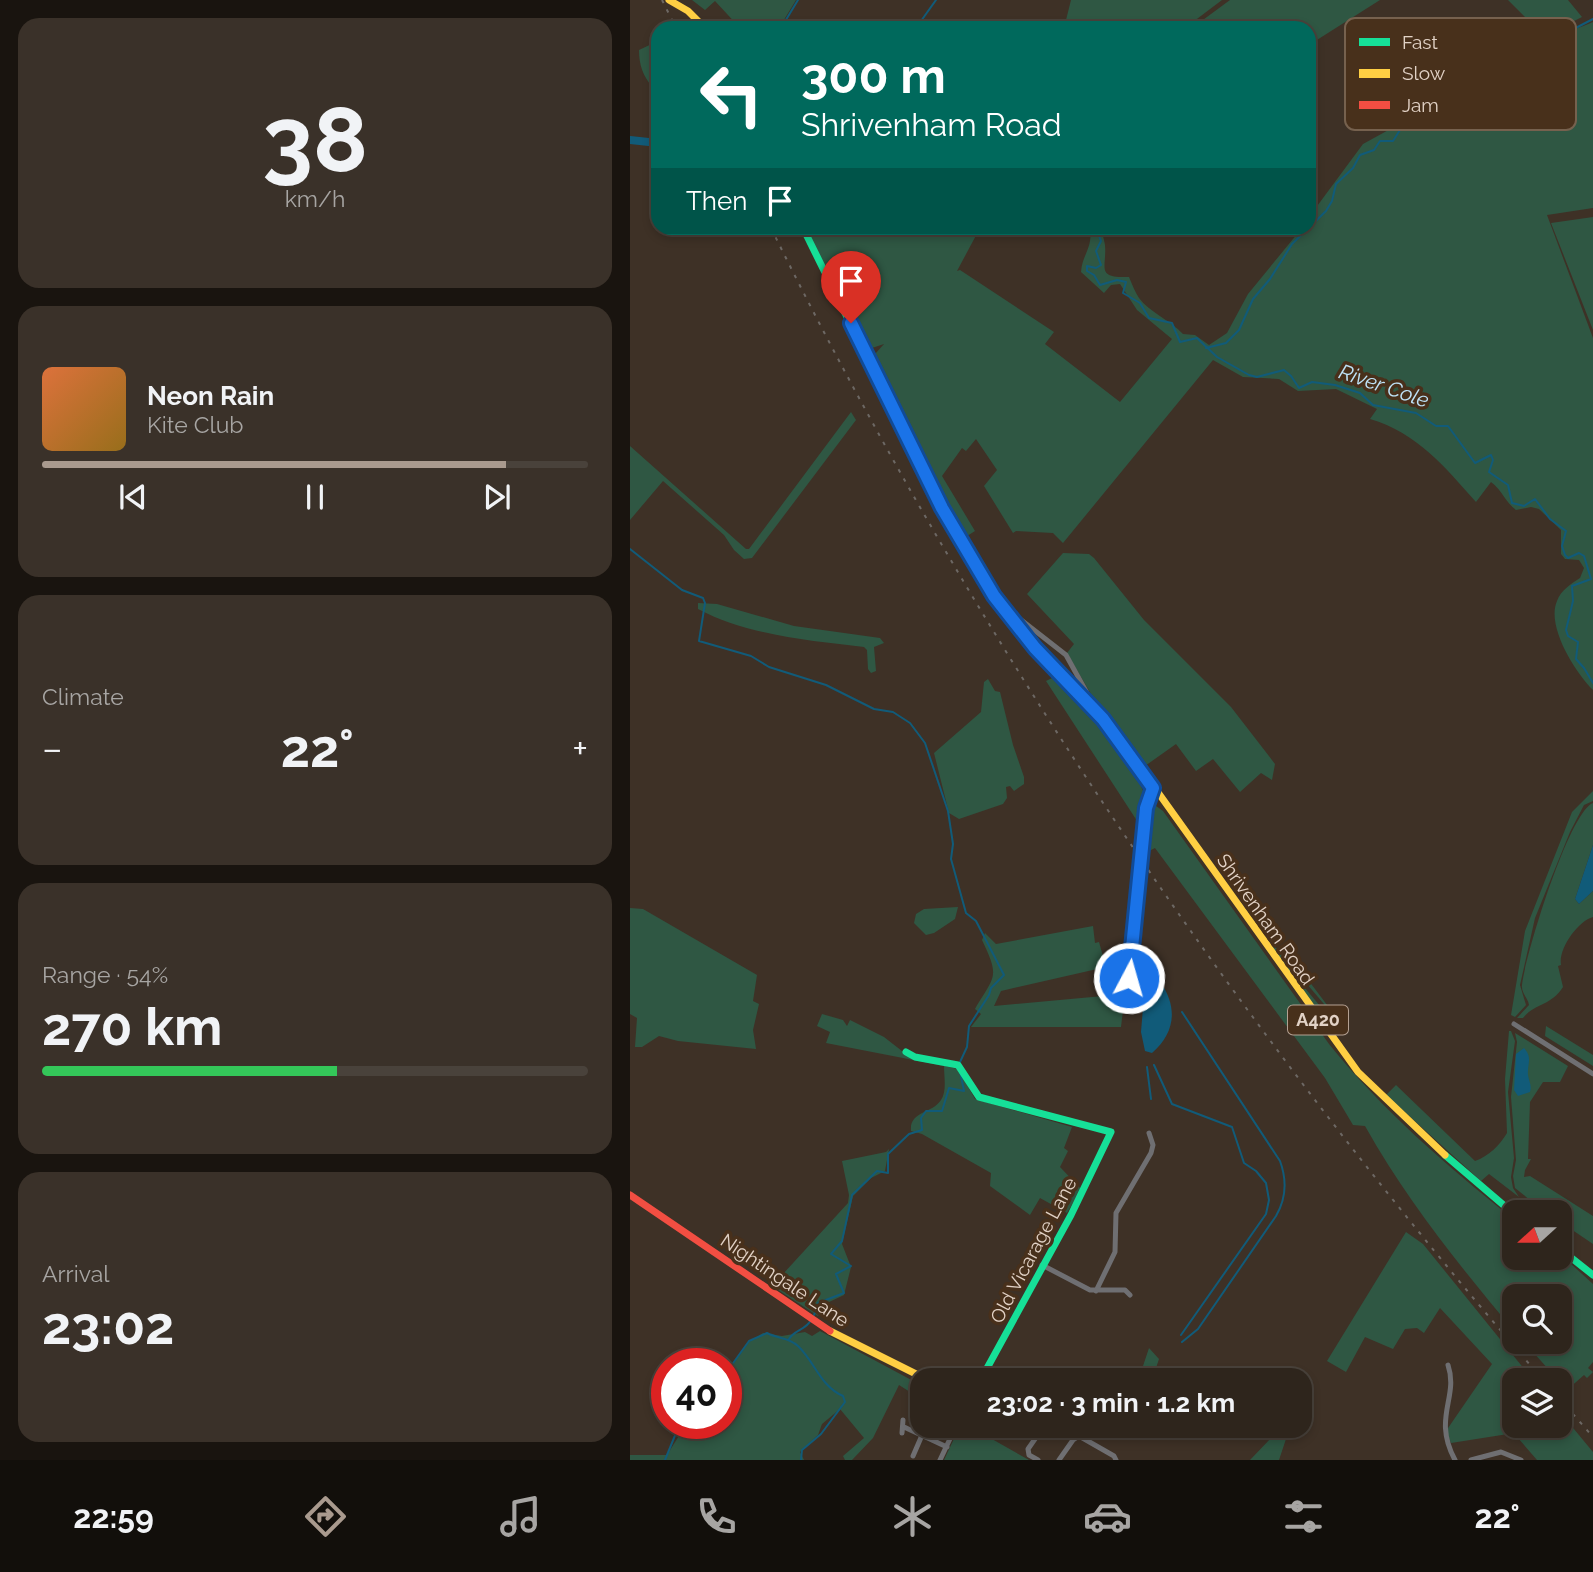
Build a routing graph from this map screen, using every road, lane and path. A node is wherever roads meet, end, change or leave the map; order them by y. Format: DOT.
graph roads {
  1 [pos="669,0"];
  2 [pos="683,0"];
  3 [pos="698,21"];
  4 [pos="704,21"];
  5 [pos="806,235"];
  6 [pos="1001,605"];
  7 [pos="1099,715"];
  8 [pos="1153,788"];
  9 [pos="1129,978"];
  10 [pos="1514,1024"];
  11 [pos="906,1052"];
  12 [pos="1593,1074"];
  13 [pos="1149,1133"];
  14 [pos="630,1195"];
  15 [pos="1502,1204"];
  16 [pos="1572,1258"];
  17 [pos="1042,1265"];
  18 [pos="1593,1275"];
  19 [pos="1096,1292"];
  20 [pos="1130,1296"];
  21 [pos="1448,1366"];
  22 [pos="987,1368"];
  23 [pos="910,1371"];
  24 [pos="902,1420"];
  25 [pos="910,1432"];
  26 [pos="921,1438"];
  27 [pos="928,1438"];
  28 [pos="951,1438"];
  29 [pos="1036,1438"];
  30 [pos="947,1447"];
  31 [pos="913,1456"];
  32 [pos="1118,1457"];
  33 [pos="940,1460"];
  34 [pos="1038,1460"];
  35 [pos="1059,1460"];
  36 [pos="1455,1460"];
  37 [pos="1471,1460"];
  38 [pos="1521,1460"];
  1 -- 3 [label="main road"];
  2 -- 4 [label="main road"];
  5 -- 6 [label="main road, Shrivenham Road / A420"];
  6 -- 7 [label="main road, Shrivenham Road / A420"];
  6 -- 7 [label="street, Shrivenham Road"];
  7 -- 8 [label="main road, Shrivenham Road / A420"];
  8 -- 9 [label="main road"];
  8 -- 15 [label="main road, Shrivenham Road / A420"];
  10 -- 12 [label="street"];
  11 -- 17 [label="main road, Old Vicarage Lane"];
  13 -- 19 [label="street"];
  14 -- 23 [label="main road, Nightingale Lane"];
  16 -- 18 [label="main road"];
  17 -- 19 [label="street"];
  17 -- 22 [label="main road, Old Vicarage Lane"];
  19 -- 20 [label="street"];
  21 -- 36 [label="street"];
  24 -- 25 [label="street"];
  26 -- 31 [label="street"];
  27 -- 30 [label="street"];
  28 -- 30 [label="street"];
  29 -- 34 [label="street"];
  30 -- 33 [label="street"];
  32 -- 35 [label="street"];
  37 -- 38 [label="street"];
}
